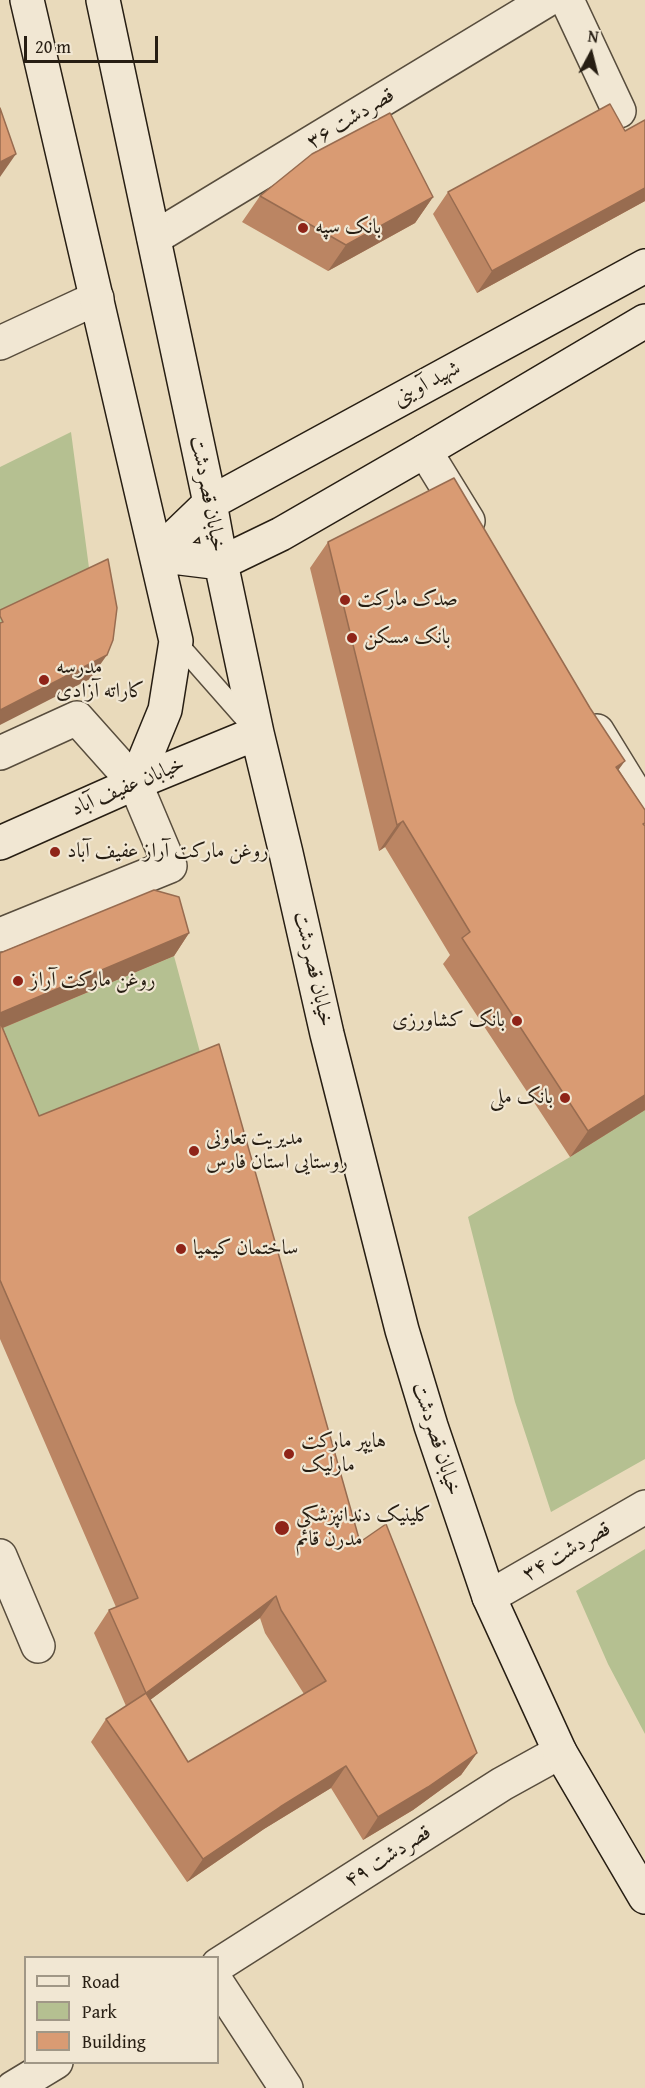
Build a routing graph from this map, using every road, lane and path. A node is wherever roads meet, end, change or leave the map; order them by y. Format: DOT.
graph roads {
  1 [pos="27,0"];
  2 [pos="103,0"];
  3 [pos="548,0"];
  4 [pos="567,0"];
  5 [pos="619,111"];
  6 [pos="154,238"];
  7 [pos="645,266"];
  8 [pos="97,298"];
  9 [pos="645,321"];
  10 [pos="0,343"];
  11 [pos="425,451"];
  12 [pos="210,502"];
  13 [pos="482,543"];
  14 [pos="156,555"];
  15 [pos="221,563"];
  16 [pos="176,641"];
  17 [pos="582,707"];
  18 [pos="257,733"];
  19 [pos="0,753"];
  20 [pos="135,783"];
  21 [pos="645,809"];
  22 [pos="0,843"];
  23 [pos="0,934"];
  24 [pos="645,1508"];
  25 [pos="0,1556"];
  26 [pos="8,1597"];
  27 [pos="489,1597"];
  28 [pos="38,1646"];
  29 [pos="560,1752"];
  30 [pos="645,1897"];
  31 [pos="219,1964"];
  32 [pos="219,1986"];
  33 [pos="53,2064"];
  34 [pos="14,2088"];
  35 [pos="286,2088"];
  1 -- 8 [label="street"];
  2 -- 6 [label="street, خیابان قصردشت"];
  3 -- 6 [label="street, ۳۶ قصردشت"];
  4 -- 5 [label="street"];
  6 -- 12 [label="street, خیابان قصردشت"];
  7 -- 12 [label="street, شهید آوینی"];
  8 -- 10 [label="street"];
  8 -- 14 [label="street"];
  9 -- 11 [label="street"];
  11 -- 13 [label="street"];
  11 -- 15 [label="street"];
  12 -- 14 [label="street, شهید آوینی"];
  12 -- 15 [label="street, خیابان قصردشت"];
  14 -- 15 [label="street"];
  14 -- 16 [label="street"];
  15 -- 18 [label="street, خیابان قصردشت"];
  16 -- 18 [label="lane"];
  16 -- 20 [label="street"];
  17 -- 21 [label="street"];
  18 -- 20 [label="street, خیابان عفیف آباد"];
  18 -- 27 [label="street, خیابان قصردشت"];
  19 -- 20 [label="street"];
  20 -- 22 [label="street, خیابان عفیف آباد"];
  20 -- 23 [label="street"];
  24 -- 27 [label="street, قصردشت ۳۴"];
  25 -- 26 [label="street"];
  26 -- 28 [label="street"];
  27 -- 29 [label="street, خیابان قصردشت"];
  29 -- 30 [label="street, خیابان قصردشت"];
  29 -- 31 [label="street, قصردشت ۴۹"];
  32 -- 35 [label="street"];
  33 -- 34 [label="street"];
}
